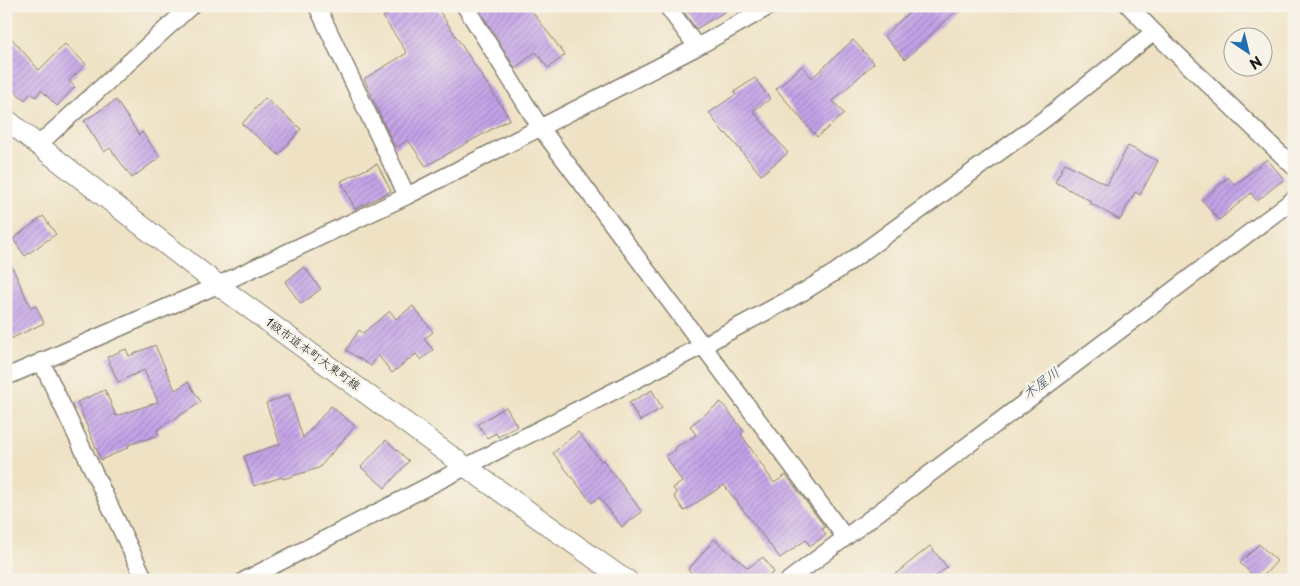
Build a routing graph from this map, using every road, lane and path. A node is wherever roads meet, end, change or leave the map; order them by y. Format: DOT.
graph roads {
  1 [pos="191,6"];
  2 [pos="317,6"];
  3 [pos="465,6"];
  4 [pos="667,6"];
  5 [pos="770,6"];
  6 [pos="1129,6"];
  7 [pos="1154,32"];
  8 [pos="697,47"];
  9 [pos="6,119"];
  10 [pos="540,127"];
  11 [pos="38,145"];
  12 [pos="1294,167"];
  13 [pos="407,196"];
  14 [pos="1294,199"];
  15 [pos="218,284"];
  16 [pos="702,346"];
  17 [pos="41,361"];
  18 [pos="6,377"];
  19 [pos="466,467"];
  20 [pos="845,537"];
  21 [pos="618,578"];
  22 [pos="145,580"];
  23 [pos="245,580"];
  24 [pos="789,580"];
  1 -- 11 [label="street"];
  2 -- 13 [label="street"];
  3 -- 10 [label="street"];
  4 -- 8 [label="street"];
  5 -- 8 [label="street"];
  6 -- 7 [label="street"];
  7 -- 12 [label="street"];
  7 -- 16 [label="street"];
  8 -- 10 [label="street"];
  9 -- 11 [label="street, 1級市道本町大東町線"];
  10 -- 13 [label="street"];
  10 -- 16 [label="street"];
  11 -- 15 [label="street, 1級市道本町大東町線"];
  13 -- 15 [label="street"];
  14 -- 20 [label="street"];
  15 -- 17 [label="street"];
  15 -- 19 [label="street, 1級市道本町大東町線"];
  16 -- 19 [label="street"];
  16 -- 20 [label="street"];
  17 -- 18 [label="street"];
  17 -- 22 [label="street"];
  19 -- 21 [label="street, 1級市道本町大東町線"];
  19 -- 23 [label="street"];
  20 -- 24 [label="street"];
}
